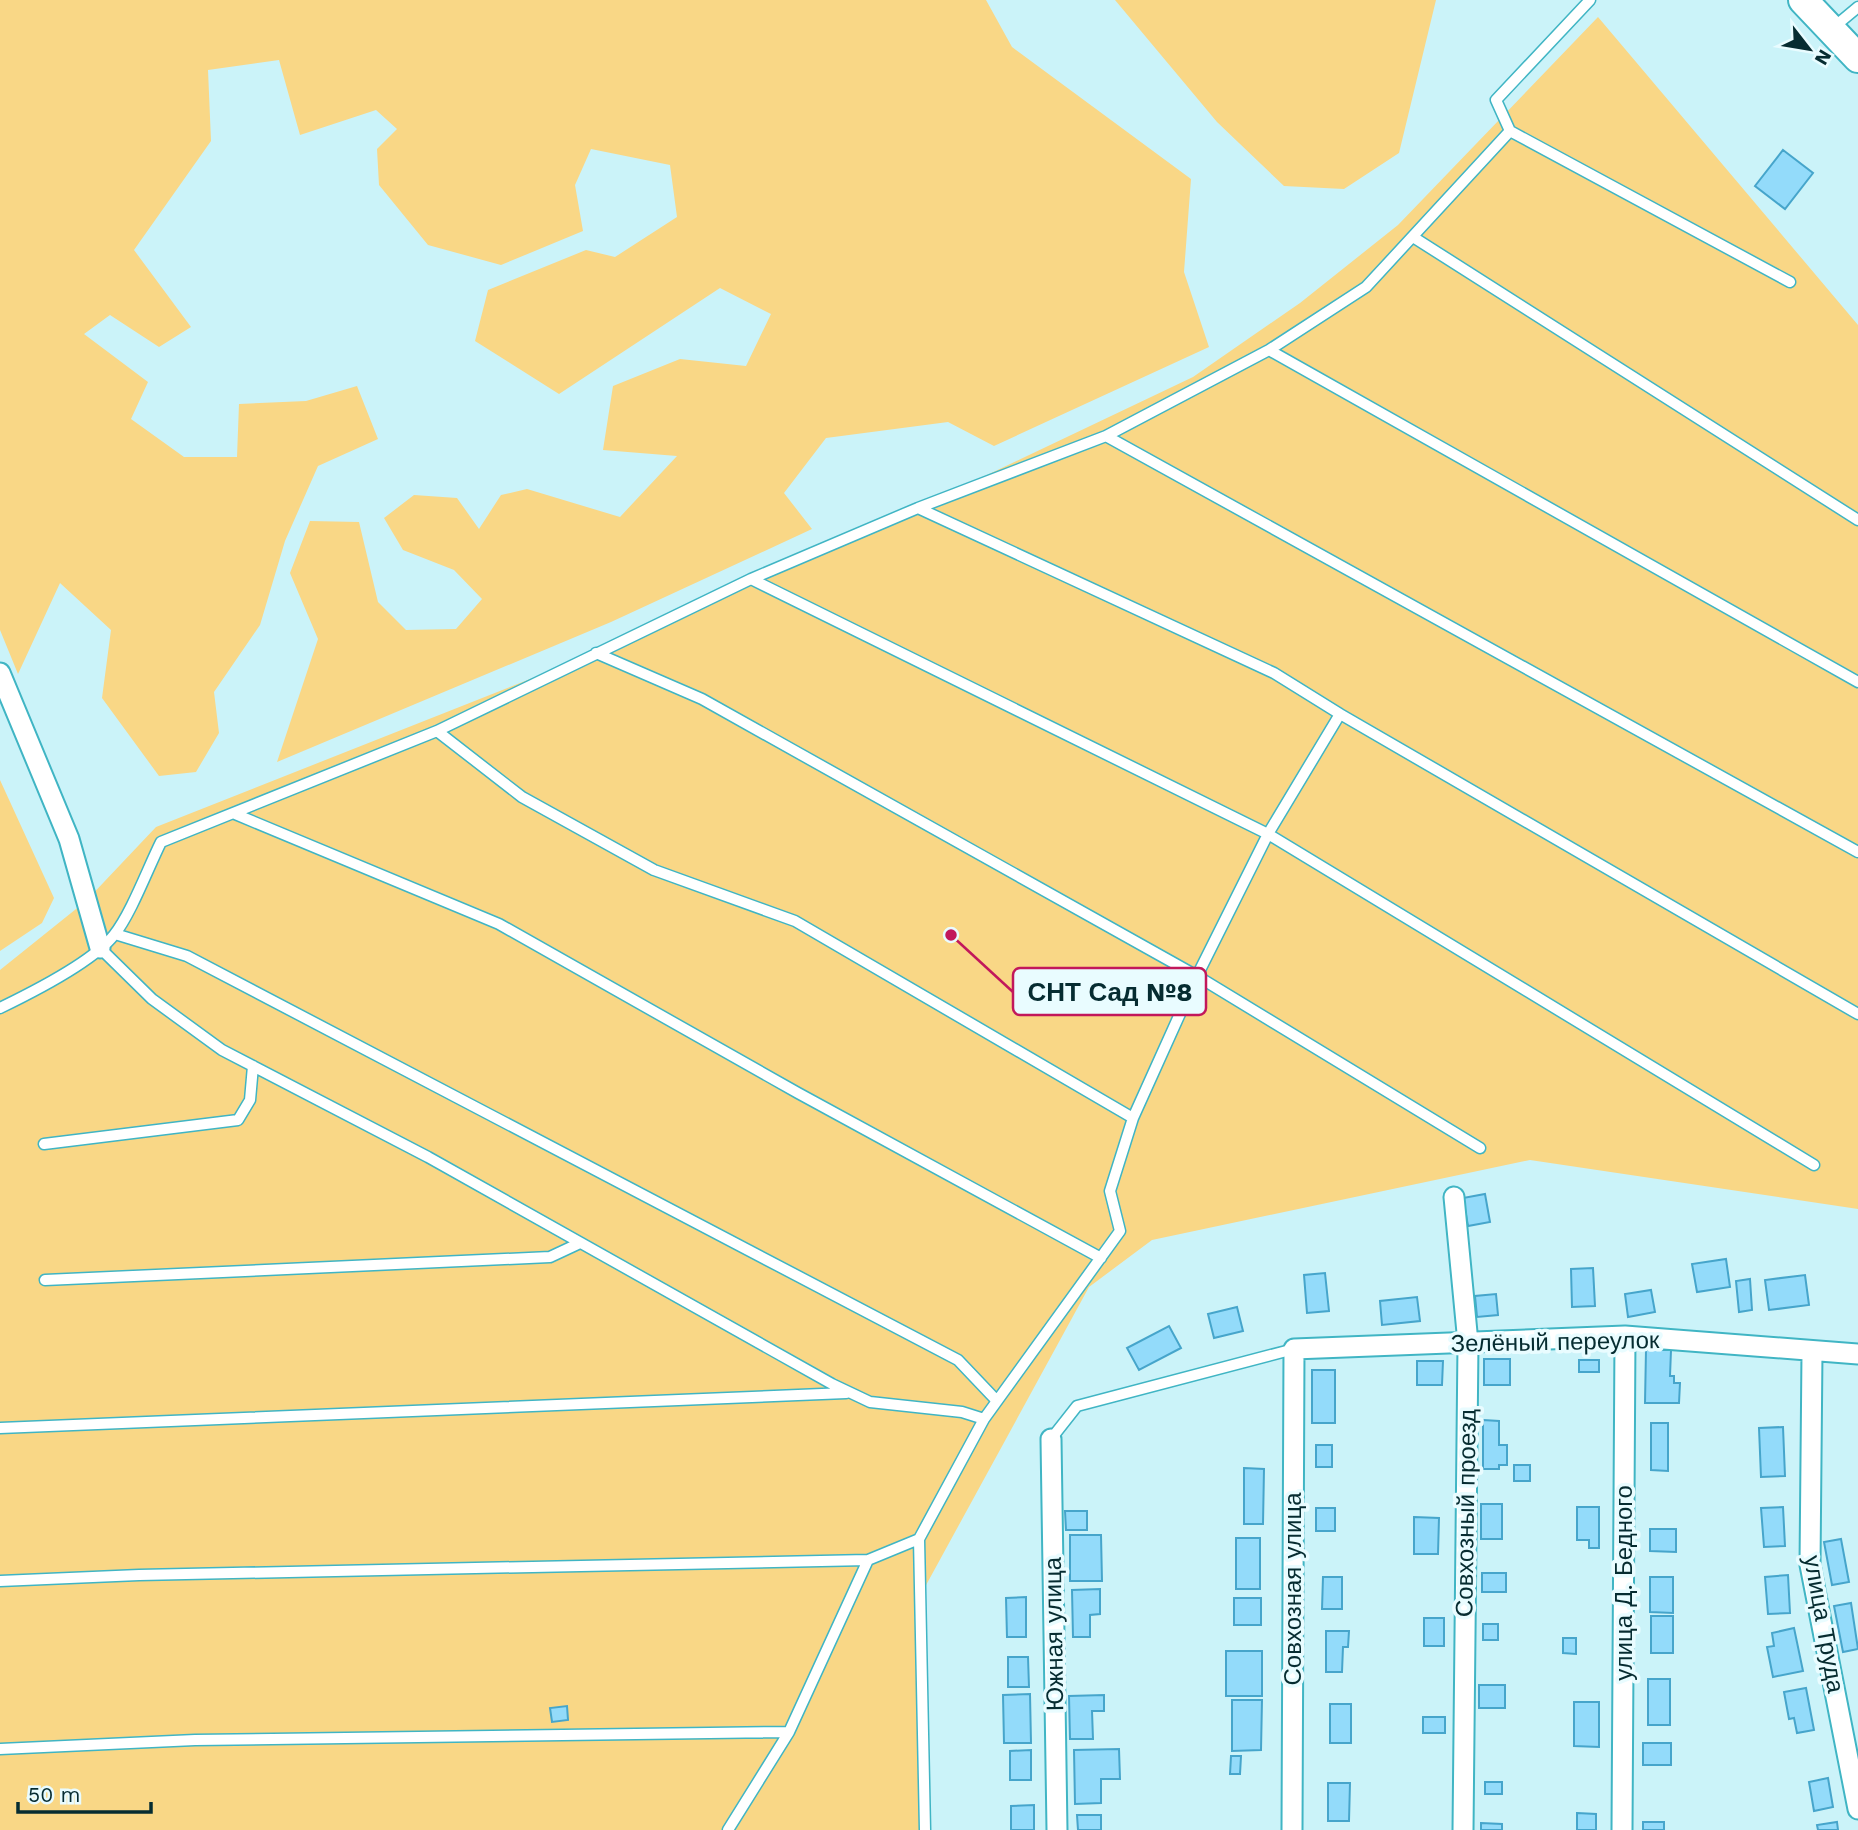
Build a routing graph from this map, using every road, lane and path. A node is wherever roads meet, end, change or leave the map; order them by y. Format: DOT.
graph roads {
  1 [pos="1590,0"];
  2 [pos="1803,0"];
  3 [pos="1858,7"];
  4 [pos="1832,29"];
  5 [pos="1858,58"];
  6 [pos="1510,131"];
  7 [pos="1413,236"];
  8 [pos="1790,282"];
  9 [pos="1269,350"];
  10 [pos="1106,436"];
  11 [pos="918,508"];
  12 [pos="1858,520"];
  13 [pos="751,579"];
  14 [pos="596,653"];
  15 [pos="0,673"];
  16 [pos="1858,682"];
  17 [pos="1340,714"];
  18 [pos="437,731"];
  19 [pos="234,814"];
  20 [pos="1268,834"];
  21 [pos="1858,852"];
  22 [pos="115,934"];
  23 [pos="100,948"];
  24 [pos="1197,976"];
  25 [pos="0,1008"];
  26 [pos="1858,1014"];
  27 [pos="253,1066"];
  28 [pos="1133,1118"];
  29 [pos="44,1144"];
  30 [pos="1480,1148"];
  31 [pos="1814,1165"];
  32 [pos="1454,1197"];
  33 [pos="580,1242"];
  34 [pos="1101,1258"];
  35 [pos="45,1280"];
  36 [pos="1625,1336"];
  37 [pos="1468,1343"];
  38 [pos="1294,1349"];
  39 [pos="1812,1352"];
  40 [pos="1858,1354"];
  41 [pos="850,1393"];
  42 [pos="997,1401"];
  43 [pos="984,1419"];
  44 [pos="0,1427"];
  45 [pos="1051,1438"];
  46 [pos="919,1539"];
  47 [pos="868,1560"];
  48 [pos="0,1581"];
  49 [pos="789,1732"];
  50 [pos="0,1749"];
  51 [pos="1858,1809"];
  52 [pos="728,1830"];
  53 [pos="925,1830"];
  54 [pos="1057,1830"];
  55 [pos="1292,1830"];
  56 [pos="1463,1830"];
  57 [pos="1622,1830"];
  1 -- 6 [label="lane"];
  2 -- 4 [label="main road"];
  3 -- 4 [label="lane"];
  4 -- 5 [label="main road"];
  6 -- 7 [label="lane"];
  6 -- 8 [label="lane"];
  7 -- 9 [label="lane"];
  7 -- 12 [label="lane"];
  9 -- 10 [label="lane"];
  9 -- 16 [label="lane"];
  10 -- 11 [label="lane"];
  10 -- 21 [label="lane"];
  11 -- 13 [label="lane"];
  11 -- 17 [label="lane"];
  13 -- 14 [label="lane"];
  13 -- 20 [label="lane"];
  14 -- 18 [label="lane"];
  14 -- 24 [label="lane"];
  15 -- 23 [label="street"];
  17 -- 20 [label="lane"];
  17 -- 26 [label="lane"];
  18 -- 19 [label="lane"];
  18 -- 28 [label="lane"];
  19 -- 22 [label="lane"];
  19 -- 34 [label="lane"];
  20 -- 24 [label="lane"];
  20 -- 31 [label="lane"];
  22 -- 23 [label="lane"];
  22 -- 42 [label="lane"];
  23 -- 25 [label="lane"];
  23 -- 27 [label="lane"];
  24 -- 28 [label="lane"];
  24 -- 30 [label="lane"];
  27 -- 29 [label="lane"];
  27 -- 33 [label="lane"];
  28 -- 34 [label="lane"];
  32 -- 37 [label="street, Совхозный проезд"];
  33 -- 35 [label="lane"];
  33 -- 41 [label="lane"];
  34 -- 42 [label="lane"];
  36 -- 37 [label="street, Зелёный переулок"];
  36 -- 39 [label="street, Зелёный переулок"];
  36 -- 57 [label="street, улица Д. Бедного"];
  37 -- 38 [label="street, Зелёный переулок"];
  37 -- 56 [label="street, Совхозный проезд"];
  38 -- 45 [label="lane"];
  38 -- 55 [label="street, Совхозная улица"];
  39 -- 40 [label="street, Зелёный переулок"];
  39 -- 51 [label="street, улица Труда"];
  41 -- 43 [label="lane"];
  41 -- 44 [label="lane"];
  42 -- 43 [label="lane"];
  43 -- 46 [label="lane"];
  45 -- 54 [label="street, Южная улица"];
  46 -- 47 [label="lane"];
  46 -- 53 [label="lane"];
  47 -- 48 [label="lane"];
  47 -- 49 [label="lane"];
  49 -- 50 [label="lane"];
  49 -- 52 [label="lane"];
}
